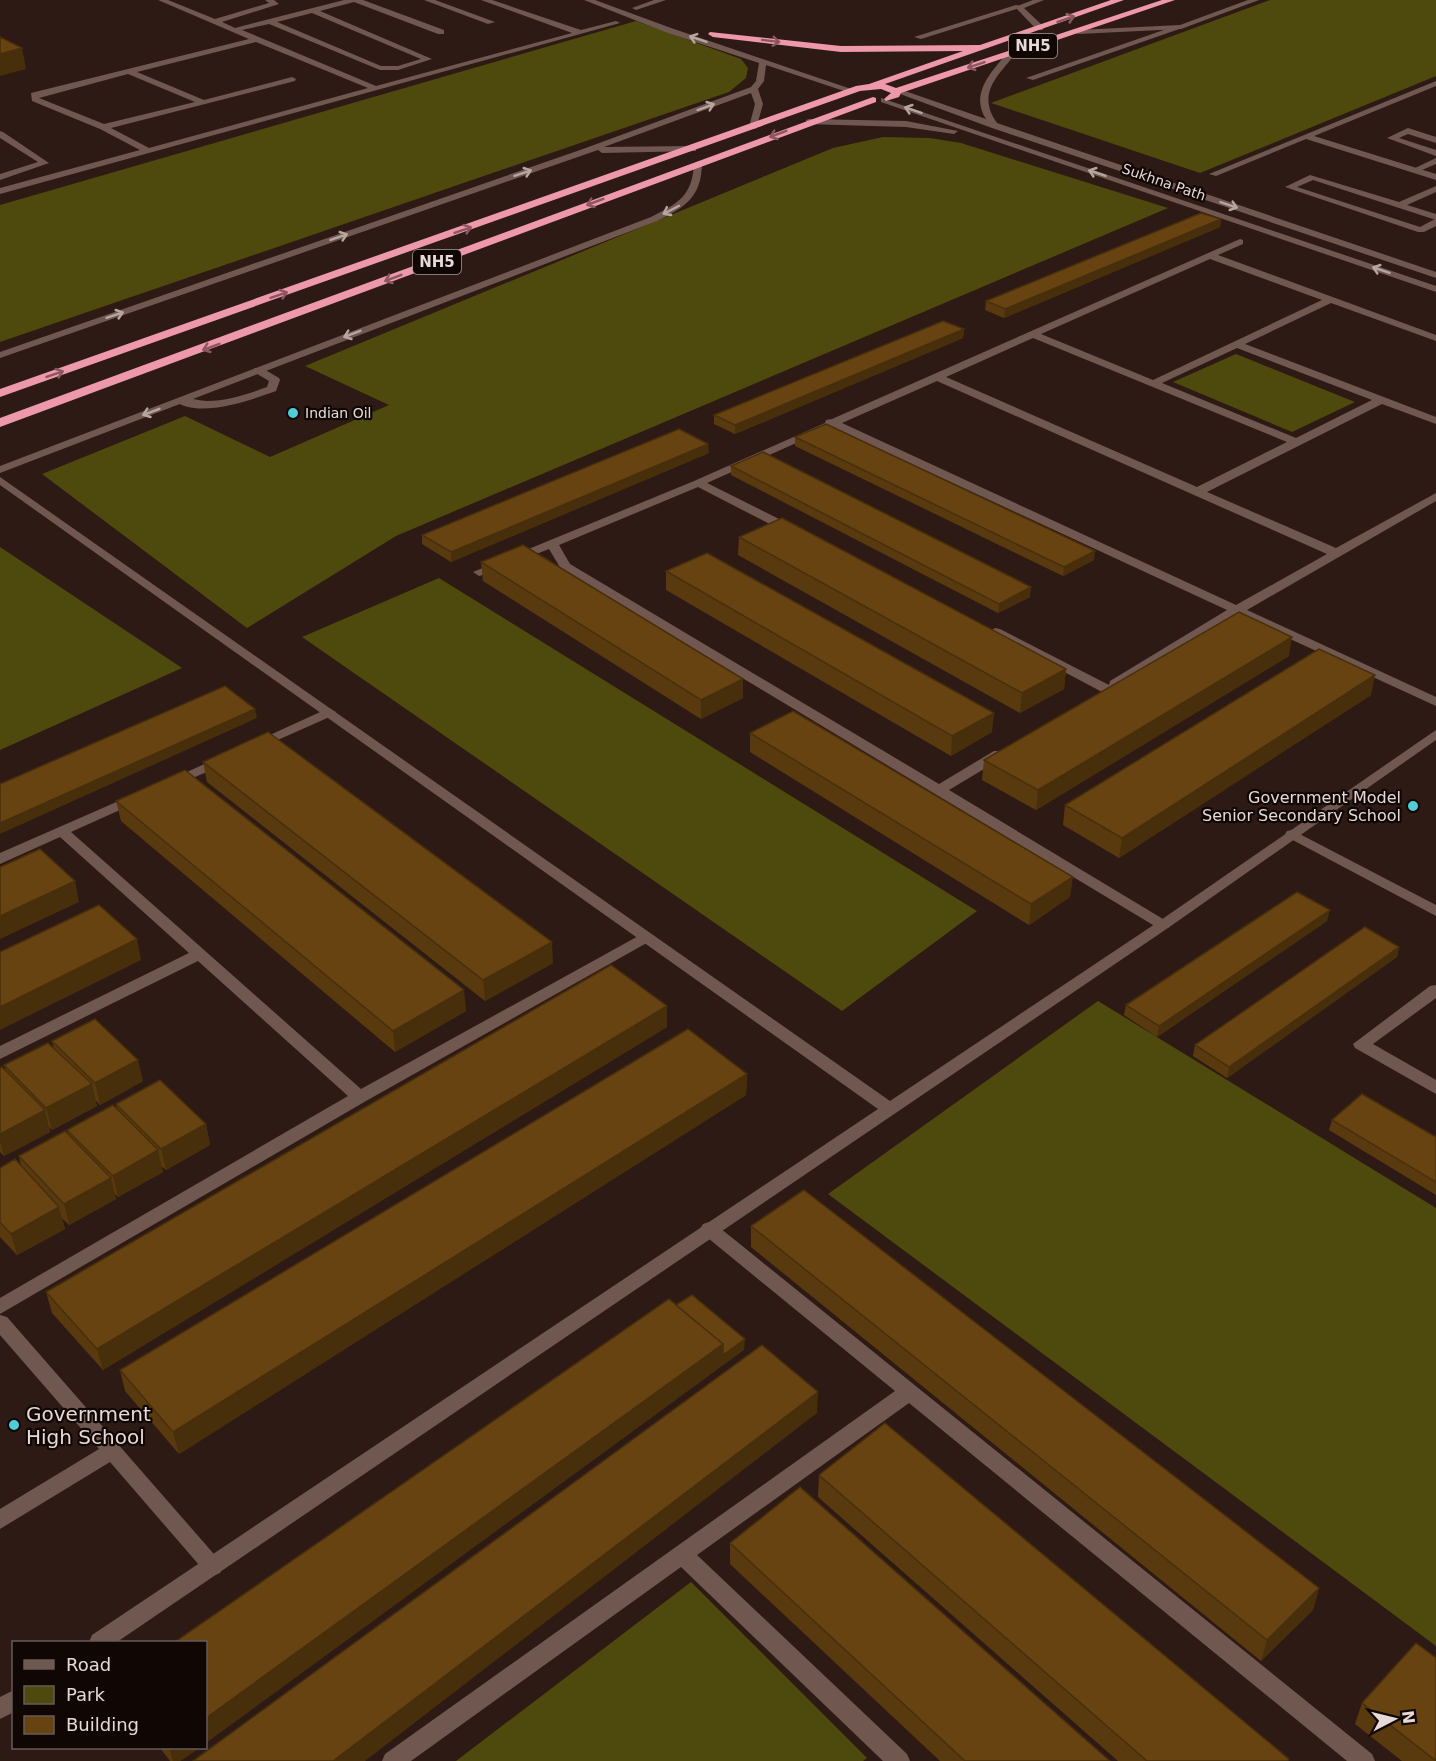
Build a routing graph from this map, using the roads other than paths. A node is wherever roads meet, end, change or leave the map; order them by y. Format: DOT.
graph roads {
  1 [pos="162,0"];
  2 [pos="269,0"];
  3 [pos="355,0"];
  4 [pos="428,0"];
  5 [pos="485,0"];
  6 [pos="588,0"];
  7 [pos="612,0"];
  8 [pos="662,0"];
  9 [pos="1040,0"];
  10 [pos="1120,0"];
  11 [pos="1171,0"];
  12 [pos="1255,0"];
  13 [pos="1019,7"];
  14 [pos="636,8"];
  15 [pos="312,10"];
  16 [pos="647,12"];
  17 [pos="269,21"];
  18 [pos="214,22"];
  19 [pos="491,22"];
  20 [pos="616,23"];
  21 [pos="1181,27"];
  22 [pos="1040,28"];
  23 [pos="235,30"];
  24 [pos="702,30"];
  25 [pos="441,32"];
  26 [pos="1078,32"];
  27 [pos="581,33"];
  28 [pos="713,34"];
  29 [pos="918,37"];
  30 [pos="257,39"];
  31 [pos="757,48"];
  32 [pos="982,48"];
  33 [pos="1012,53"];
  34 [pos="763,61"];
  35 [pos="129,71"];
  36 [pos="846,78"];
  37 [pos="1030,78"];
  38 [pos="292,79"];
  39 [pos="1436,84"];
  40 [pos="870,86"];
  41 [pos="374,88"];
  42 [pos="754,89"];
  43 [pos="853,91"];
  44 [pos="896,91"];
  45 [pos="878,100"];
  46 [pos="203,103"];
  47 [pos="809,122"];
  48 [pos="995,126"];
  49 [pos="104,127"];
  50 [pos="753,127"];
  51 [pos="0,134"];
  52 [pos="1306,136"];
  53 [pos="995,138"];
  54 [pos="1436,140"];
  55 [pos="693,149"];
  56 [pos="147,150"];
  57 [pos="590,150"];
  58 [pos="1436,153"];
  59 [pos="1436,161"];
  60 [pos="698,164"];
  61 [pos="1415,170"];
  62 [pos="1213,174"];
  63 [pos="0,177"];
  64 [pos="1436,177"];
  65 [pos="1436,189"];
  66 [pos="0,191"];
  67 [pos="1399,205"];
  68 [pos="1436,217"];
  69 [pos="1436,222"];
  70 [pos="1240,242"];
  71 [pos="1210,256"];
  72 [pos="1436,275"];
  73 [pos="1436,289"];
  74 [pos="1330,300"];
  75 [pos="1032,334"];
  76 [pos="1436,338"];
  77 [pos="1236,344"];
  78 [pos="0,355"];
  79 [pos="258,370"];
  80 [pos="937,377"];
  81 [pos="1152,384"];
  82 [pos="0,393"];
  83 [pos="180,400"];
  84 [pos="1381,400"];
  85 [pos="830,422"];
  86 [pos="1436,422"];
  87 [pos="0,423"];
  88 [pos="1296,442"];
  89 [pos="0,470"];
  90 [pos="0,480"];
  91 [pos="698,483"];
  92 [pos="1197,492"];
  93 [pos="1436,496"];
  94 [pos="803,535"];
  95 [pos="552,544"];
  96 [pos="1338,554"];
  97 [pos="479,572"];
  98 [pos="1237,610"];
  99 [pos="981,625"];
  100 [pos="1436,702"];
  101 [pos="329,712"];
  102 [pos="1436,734"];
  103 [pos="1008,749"];
  104 [pos="939,790"];
  105 [pos="61,831"];
  106 [pos="1292,834"];
  107 [pos="0,859"];
  108 [pos="1436,910"];
  109 [pos="1163,925"];
  110 [pos="647,938"];
  111 [pos="199,954"];
  112 [pos="1436,990"];
  113 [pos="0,1053"];
  114 [pos="1436,1088"];
  115 [pos="360,1097"];
  116 [pos="888,1108"];
  117 [pos="709,1229"];
  118 [pos="0,1307"];
  119 [pos="0,1322"];
  120 [pos="909,1392"];
  121 [pos="112,1451"];
  122 [pos="0,1520"];
  123 [pos="681,1554"];
  124 [pos="213,1567"];
  125 [pos="102,1641"];
  126 [pos="1357,1759"];
  127 [pos="897,1760"];
  128 [pos="393,1761"];
  1 -- 18 [label="street"];
  2 -- 18 [label="street"];
  3 -- 15 [label="street"];
  3 -- 25 [label="street"];
  4 -- 19 [label="street"];
  5 -- 27 [label="street"];
  34 -- 6 [label="street, one-way"];
  7 -- 14 [label="street"];
  8 -- 14 [label="street"];
  9 -- 13 [label="street"];
  22 -- 10 [label="highway, NH5, one-way"];
  11 -- 26 [label="highway, NH5"];
  12 -- 21 [label="street"];
  13 -- 22 [label="street"];
  13 -- 29 [label="street"];
  14 -- 16 [label="street"];
  15 -- 17 [label="street"];
  15 -- 17 [label="street"];
  17 -- 23 [label="street"];
  18 -- 23 [label="street"];
  20 -- 27 [label="street"];
  21 -- 26 [label="street"];
  21 -- 37 [label="street"];
  22 -- 32 [label="highway, NH5"];
  23 -- 30 [label="street"];
  24 -- 28 [label="street"];
  26 -- 33 [label="highway, NH5"];
  27 -- 41 [label="street"];
  28 -- 31 [label="street"];
  28 -- 32 [label="highway, one-way"];
  30 -- 35 [label="street"];
  30 -- 41 [label="street"];
  32 -- 40 [label="highway, NH5"];
  33 -- 44 [label="highway, NH5, one-way"];
  33 -- 48 [label="street"];
  34 -- 42 [label="street"];
  34 -- 43 [label="street"];
  35 -- 46 [label="street"];
  35 -- 49 [label="street"];
  36 -- 40 [label="street"];
  38 -- 46 [label="street"];
  39 -- 52 [label="street"];
  40 -- 43 [label="highway, NH5"];
  40 -- 44 [label="highway, NH5"];
  41 -- 56 [label="street"];
  42 -- 50 [label="street"];
  57 -- 42 [label="street, one-way"];
  43 -- 45 [label="highway"];
  43 -- 50 [label="highway, NH5"];
  44 -- 45 [label="highway, NH5"];
  44 -- 48 [label="street, Sukhna Path"];
  45 -- 47 [label="highway, NH5"];
  53 -- 45 [label="street, Sukhna Path, one-way"];
  46 -- 49 [label="street"];
  47 -- 53 [label="street"];
  47 -- 60 [label="highway, NH5, one-way"];
  48 -- 72 [label="street, Sukhna Path, one-way"];
  49 -- 56 [label="street"];
  50 -- 55 [label="highway, NH5"];
  51 -- 63 [label="street"];
  52 -- 61 [label="street"];
  52 -- 62 [label="street"];
  73 -- 53 [label="street, Sukhna Path, one-way"];
  54 -- 58 [label="street"];
  55 -- 57 [label="street"];
  82 -- 55 [label="highway, NH5, one-way"];
  56 -- 66 [label="street"];
  78 -- 57 [label="street, one-way"];
  59 -- 61 [label="street"];
  60 -- 79 [label="street, one-way"];
  60 -- 87 [label="highway, NH5, one-way"];
  61 -- 64 [label="street"];
  65 -- 67 [label="street"];
  67 -- 68 [label="street"];
  67 -- 69 [label="street"];
  70 -- 71 [label="street"];
  71 -- 74 [label="street"];
  71 -- 75 [label="street"];
  74 -- 76 [label="street"];
  74 -- 77 [label="street"];
  75 -- 80 [label="street"];
  75 -- 81 [label="street"];
  77 -- 81 [label="street"];
  77 -- 84 [label="street"];
  79 -- 83 [label="street"];
  79 -- 83 [label="street"];
  80 -- 85 [label="street"];
  80 -- 92 [label="street"];
  81 -- 88 [label="street"];
  83 -- 89 [label="street, one-way"];
  84 -- 86 [label="street"];
  84 -- 88 [label="street"];
  85 -- 91 [label="street"];
  85 -- 98 [label="street"];
  88 -- 92 [label="street"];
  90 -- 101 [label="street"];
  91 -- 94 [label="street"];
  91 -- 95 [label="street"];
  92 -- 96 [label="street"];
  93 -- 96 [label="street"];
  95 -- 97 [label="street"];
  95 -- 104 [label="street"];
  96 -- 98 [label="street"];
  98 -- 99 [label="street"];
  98 -- 100 [label="street"];
  101 -- 105 [label="street"];
  101 -- 110 [label="street"];
  102 -- 106 [label="street"];
  103 -- 104 [label="street"];
  104 -- 109 [label="street"];
  105 -- 107 [label="street"];
  105 -- 111 [label="street"];
  106 -- 108 [label="street"];
  106 -- 109 [label="street"];
  109 -- 116 [label="street"];
  110 -- 115 [label="street"];
  110 -- 116 [label="street"];
  111 -- 113 [label="street"];
  111 -- 115 [label="street"];
  112 -- 114 [label="street"];
  115 -- 118 [label="street"];
  116 -- 117 [label="street"];
  117 -- 120 [label="street"];
  117 -- 124 [label="street"];
  119 -- 121 [label="street"];
  120 -- 123 [label="street"];
  120 -- 126 [label="street"];
  121 -- 122 [label="street"];
  121 -- 124 [label="street"];
  123 -- 127 [label="street"];
  123 -- 128 [label="street"];
  124 -- 125 [label="street"];
}
